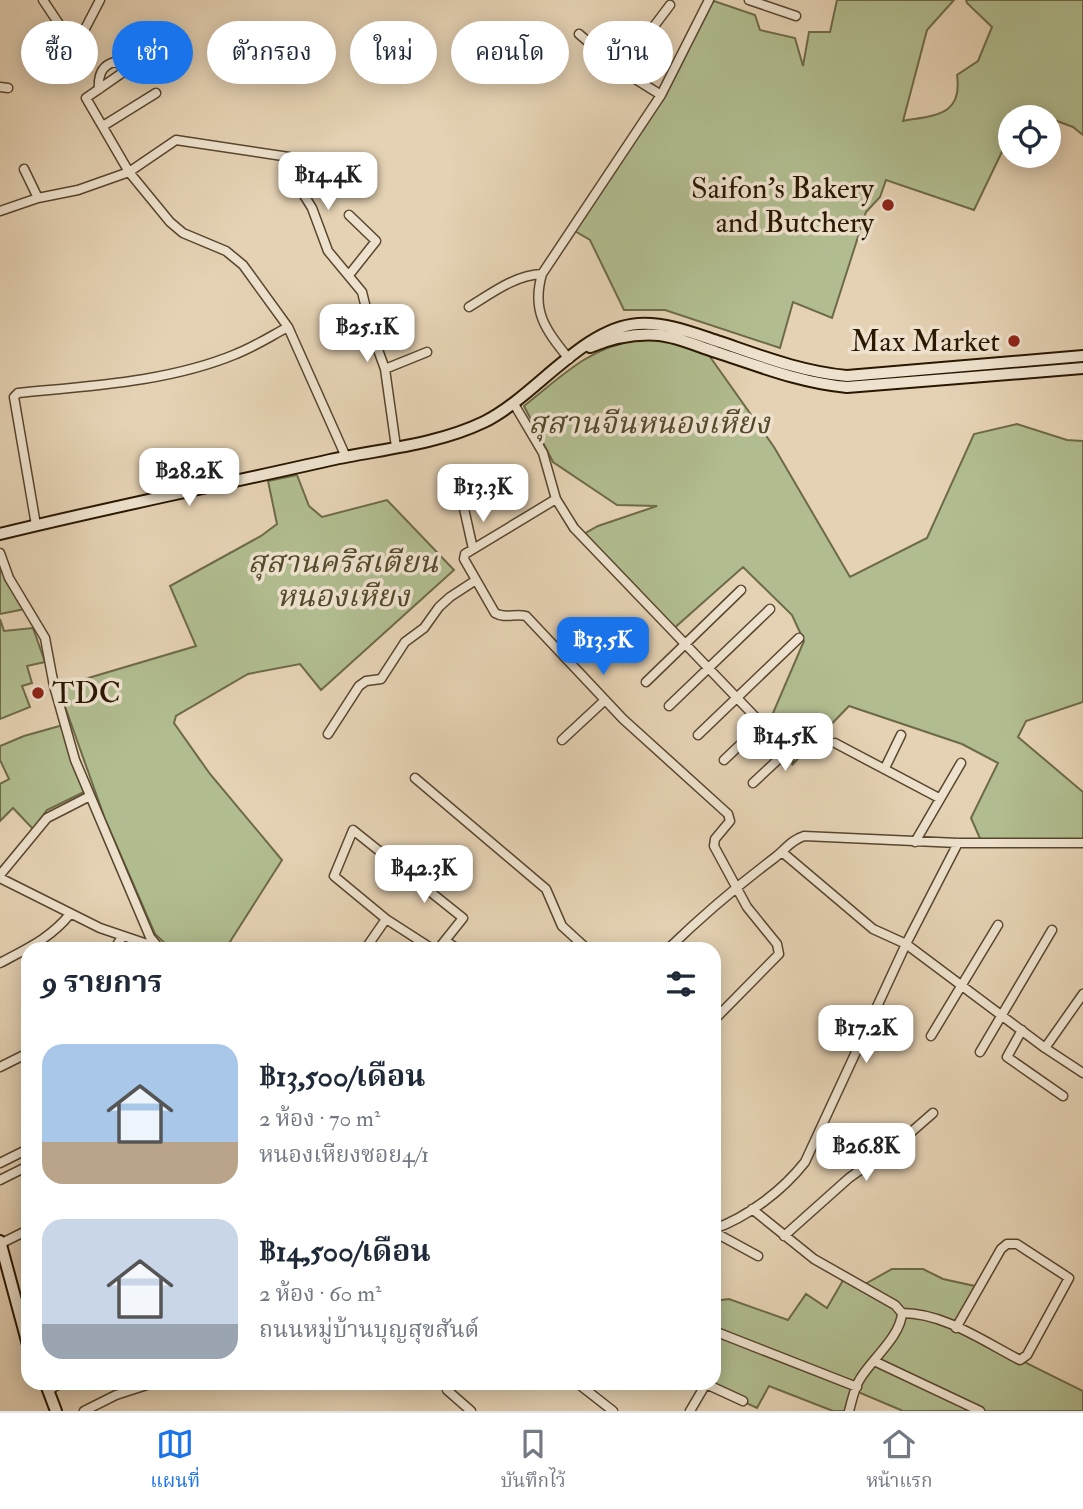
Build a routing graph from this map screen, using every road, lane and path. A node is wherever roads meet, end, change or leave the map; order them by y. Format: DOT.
graph roads {
  1 [pos="43,0"];
  2 [pos="100,0"];
  3 [pos="709,0"];
  4 [pos="749,0"];
  5 [pos="670,5"];
  6 [pos="796,16"];
  7 [pos="658,21"];
  8 [pos="579,34"];
  9 [pos="583,37"];
  10 [pos="643,84"];
  11 [pos="99,89"];
  12 [pos="156,93"];
  13 [pos="661,95"];
  14 [pos="103,125"];
  15 [pos="24,169"];
  16 [pos="129,172"];
  17 [pos="38,198"];
  18 [pos="0,211"];
  19 [pos="349,215"];
  20 [pos="542,274"];
  21 [pos="349,275"];
  22 [pos="469,307"];
  23 [pos="288,327"];
  24 [pos="675,333"];
  25 [pos="427,352"];
  26 [pos="573,356"];
  27 [pos="1083,356"];
  28 [pos="1083,368"];
  29 [pos="385,369"];
  30 [pos="514,404"];
  31 [pos="396,447"];
  32 [pos="346,457"];
  33 [pos="556,499"];
  34 [pos="463,504"];
  35 [pos="36,525"];
  36 [pos="0,534"];
  37 [pos="473,550"];
  38 [pos="0,553"];
  39 [pos="476,580"];
  40 [pos="741,590"];
  41 [pos="770,610"];
  42 [pos="799,638"];
  43 [pos="685,643"];
  44 [pos="709,668"];
  45 [pos="646,682"];
  46 [pos="737,698"];
  47 [pos="605,700"];
  48 [pos="668,706"];
  49 [pos="762,724"];
  50 [pos="328,734"];
  51 [pos="698,735"];
  52 [pos="901,735"];
  53 [pos="562,740"];
  54 [pos="835,743"];
  55 [pos="724,760"];
  56 [pos="961,763"];
  57 [pos="885,768"];
  58 [pos="415,778"];
  59 [pos="753,783"];
  60 [pos="90,796"];
  61 [pos="939,798"];
  62 [pos="915,842"];
  63 [pos="958,843"];
  64 [pos="1083,843"];
  65 [pos="782,852"];
  66 [pos="0,877"];
  67 [pos="736,887"];
  68 [pos="70,915"];
  69 [pos="386,919"];
  70 [pos="998,925"];
  71 [pos="1052,930"];
  72 [pos="122,937"];
  73 [pos="446,941"];
  74 [pos="37,942"];
  75 [pos="119,942"];
  76 [pos="139,942"];
  77 [pos="154,942"];
  78 [pos="370,942"];
  79 [pos="422,942"];
  80 [pos="579,942"];
  81 [pos="676,942"];
  82 [pos="906,944"];
  83 [pos="21,952"];
  84 [pos="0,963"];
  85 [pos="961,985"];
  86 [pos="1083,993"];
  87 [pos="721,1013"];
  88 [pos="1000,1015"];
  89 [pos="1022,1030"];
  90 [pos="931,1036"];
  91 [pos="1045,1048"];
  92 [pos="980,1052"];
  93 [pos="21,1056"];
  94 [pos="0,1067"];
  95 [pos="1083,1073"];
  96 [pos="1063,1096"];
  97 [pos="933,1113"];
  98 [pos="21,1152"];
  99 [pos="0,1163"];
  100 [pos="21,1170"];
  101 [pos="0,1180"];
  102 [pos="752,1209"];
  103 [pos="721,1227"];
  104 [pos="21,1233"];
  105 [pos="721,1235"];
  106 [pos="784,1237"];
  107 [pos="0,1242"];
  108 [pos="758,1256"];
  109 [pos="902,1313"];
  110 [pos="21,1319"];
  111 [pos="956,1328"];
  112 [pos="721,1334"];
  113 [pos="874,1361"];
  114 [pos="856,1387"];
  115 [pos="48,1390"];
  116 [pos="131,1390"];
  117 [pos="447,1390"];
  118 [pos="586,1390"];
  119 [pos="703,1390"];
  120 [pos="721,1390"];
  121 [pos="743,1401"];
  122 [pos="56,1411"];
  123 [pos="84,1411"];
  124 [pos="471,1411"];
  125 [pos="613,1411"];
  126 [pos="690,1411"];
  127 [pos="849,1411"];
  128 [pos="980,1411"];
  1 -- 2 [label="street"];
  3 -- 13 [label="street"];
  4 -- 6 [label="street"];
  5 -- 7 [label="street"];
  8 -- 9 [label="street"];
  10 -- 13 [label="street"];
  11 -- 14 [label="street"];
  12 -- 14 [label="street"];
  13 -- 20 [label="street"];
  14 -- 16 [label="street"];
  15 -- 17 [label="street"];
  16 -- 17 [label="street"];
  16 -- 21 [label="street"];
  16 -- 23 [label="street"];
  17 -- 18 [label="street"];
  19 -- 21 [label="street"];
  20 -- 22 [label="street"];
  20 -- 26 [label="street"];
  21 -- 29 [label="street"];
  23 -- 32 [label="street"];
  23 -- 35 [label="street"];
  24 -- 26 [label="main road"];
  24 -- 27 [label="main road"];
  24 -- 28 [label="main road"];
  25 -- 29 [label="street"];
  26 -- 30 [label="main road"];
  29 -- 31 [label="street"];
  30 -- 31 [label="main road"];
  30 -- 33 [label="street"];
  31 -- 32 [label="main road"];
  32 -- 35 [label="main road"];
  33 -- 37 [label="street"];
  33 -- 43 [label="street"];
  34 -- 37 [label="street"];
  35 -- 36 [label="main road"];
  37 -- 39 [label="street"];
  38 -- 60 [label="street"];
  39 -- 47 [label="street"];
  39 -- 50 [label="street"];
  40 -- 43 [label="street"];
  41 -- 44 [label="street"];
  42 -- 46 [label="street"];
  43 -- 44 [label="street"];
  43 -- 45 [label="street"];
  44 -- 46 [label="street"];
  44 -- 48 [label="street"];
  46 -- 49 [label="street"];
  46 -- 51 [label="street"];
  47 -- 53 [label="street"];
  47 -- 67 [label="street"];
  49 -- 55 [label="street"];
  49 -- 59 [label="street"];
  52 -- 57 [label="street"];
  54 -- 57 [label="street"];
  56 -- 61 [label="street"];
  57 -- 61 [label="street"];
  58 -- 80 [label="street"];
  60 -- 66 [label="street"];
  60 -- 77 [label="street"];
  61 -- 62 [label="street"];
  62 -- 63 [label="street"];
  62 -- 65 [label="street"];
  63 -- 64 [label="street"];
  63 -- 82 [label="street"];
  65 -- 67 [label="street"];
  65 -- 82 [label="street"];
  66 -- 68 [label="street"];
  67 -- 81 [label="street"];
  67 -- 87 [label="street"];
  68 -- 72 [label="street"];
  68 -- 74 [label="street"];
  69 -- 73 [label="street"];
  69 -- 78 [label="street"];
  69 -- 79 [label="street"];
  70 -- 85 [label="street"];
  71 -- 88 [label="street"];
  72 -- 75 [label="street"];
  72 -- 76 [label="street"];
  82 -- 85 [label="street"];
  82 -- 102 [label="street"];
  83 -- 84 [label="street"];
  85 -- 88 [label="street"];
  85 -- 90 [label="street"];
  86 -- 91 [label="street"];
  88 -- 89 [label="street"];
  88 -- 92 [label="street"];
  89 -- 91 [label="street"];
  89 -- 96 [label="street"];
  91 -- 95 [label="street"];
  93 -- 94 [label="street"];
  97 -- 106 [label="street"];
  98 -- 99 [label="street"];
  100 -- 101 [label="street"];
  102 -- 103 [label="street"];
  102 -- 106 [label="street"];
  104 -- 107 [label="street"];
  105 -- 108 [label="street"];
  106 -- 109 [label="street"];
  107 -- 110 [label="main road"];
  109 -- 111 [label="street"];
  109 -- 113 [label="street"];
  111 -- 111 [label="street"];
  112 -- 114 [label="street"];
  113 -- 114 [label="street"];
  113 -- 128 [label="street"];
  114 -- 127 [label="street"];
  115 -- 122 [label="main road"];
  116 -- 123 [label="street"];
  117 -- 124 [label="street"];
  118 -- 125 [label="street"];
  119 -- 126 [label="street"];
  120 -- 121 [label="street"];
}
